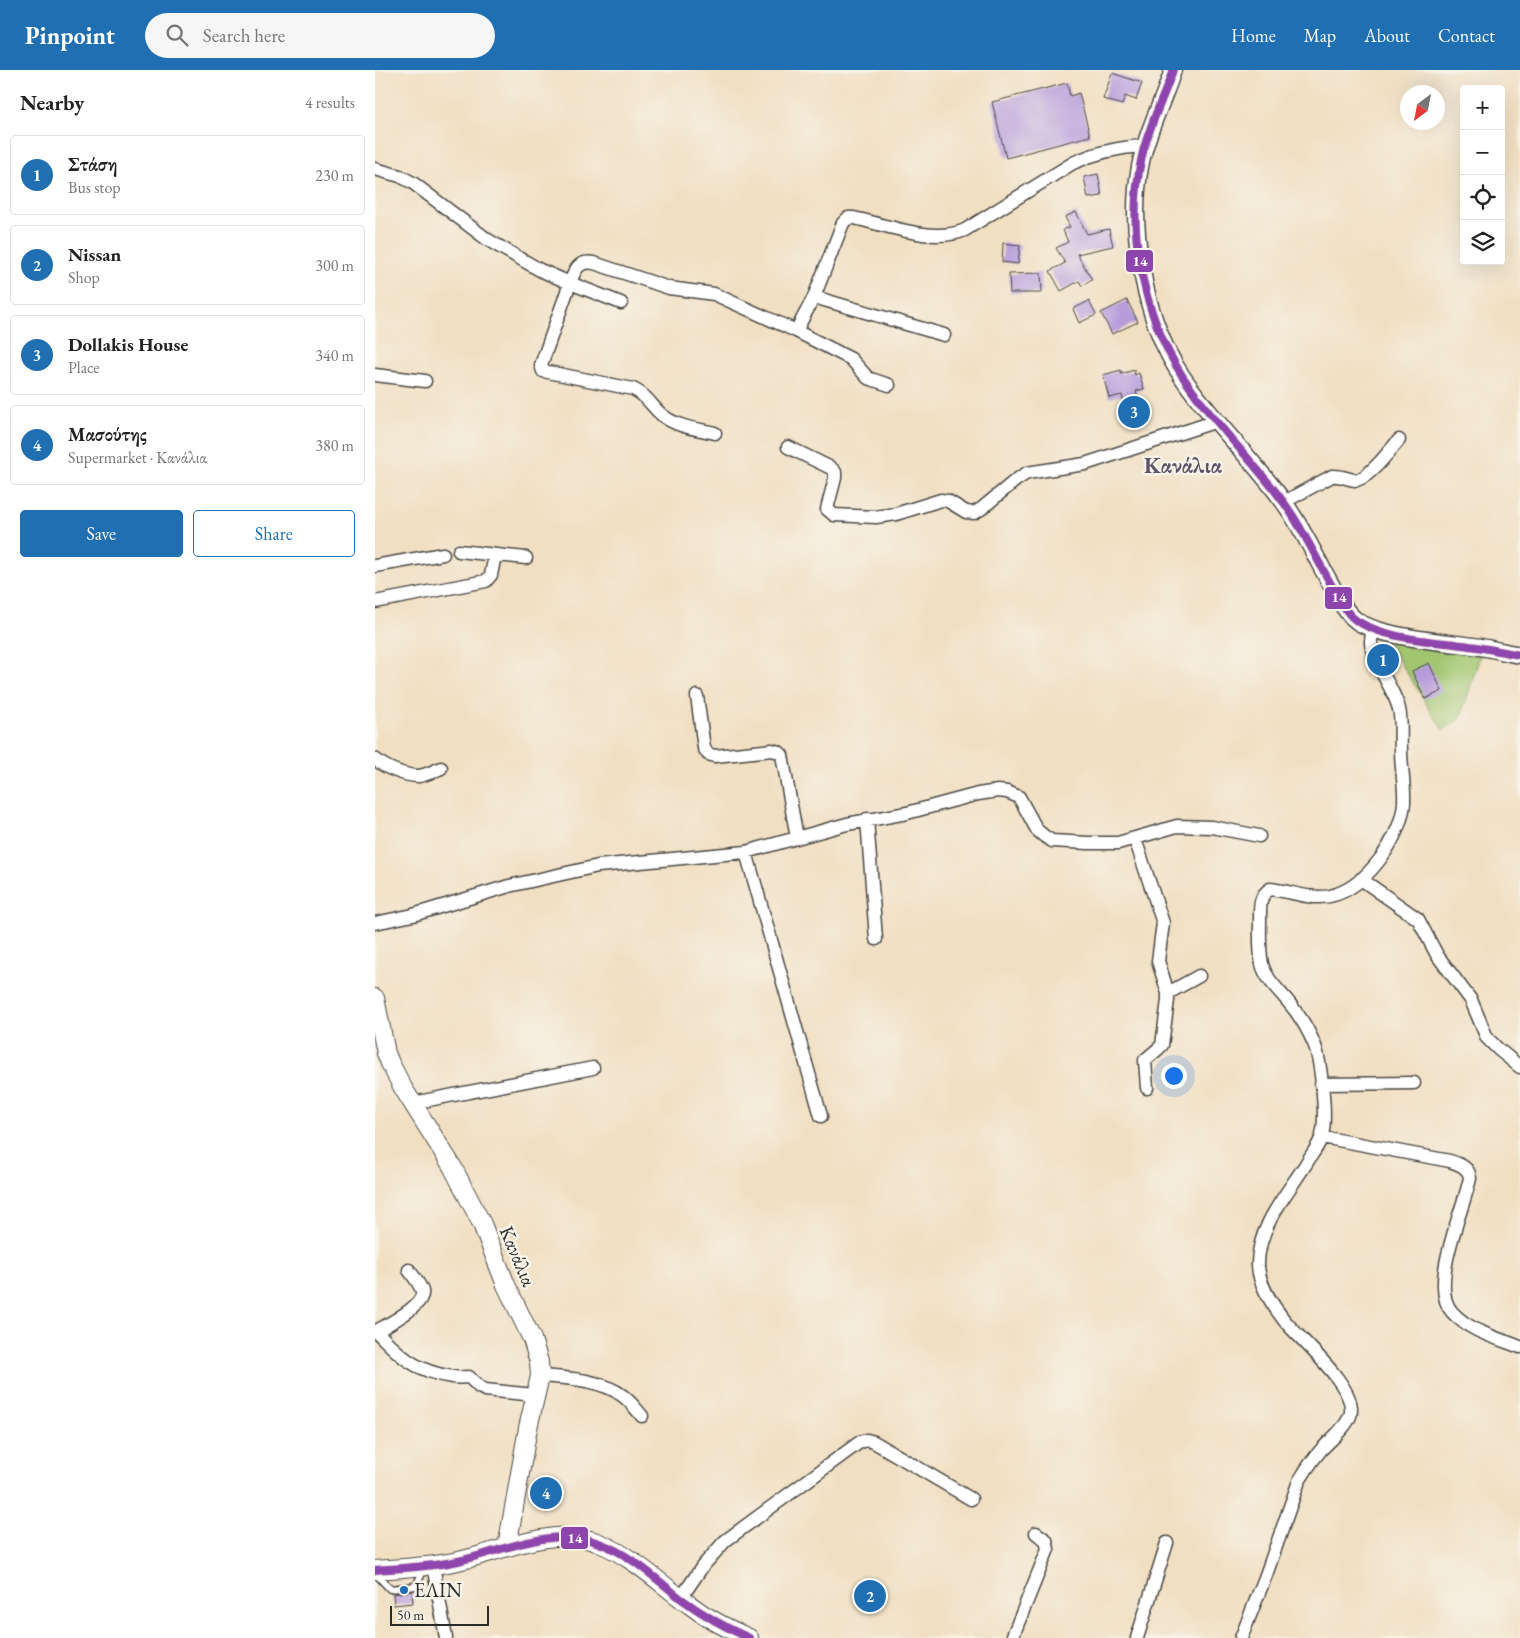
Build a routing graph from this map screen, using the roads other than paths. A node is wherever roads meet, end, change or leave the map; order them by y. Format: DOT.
graph roads {
  1 [pos="1173,70"];
  2 [pos="1145,146"];
  3 [pos="375,169"];
  4 [pos="570,283"];
  5 [pos="814,297"];
  6 [pos="621,303"];
  7 [pos="796,331"];
  8 [pos="944,335"];
  9 [pos="375,375"];
  10 [pos="425,382"];
  11 [pos="889,385"];
  12 [pos="1217,421"];
  13 [pos="715,434"];
  14 [pos="1399,440"];
  15 [pos="788,447"];
  16 [pos="1284,502"];
  17 [pos="459,551"];
  18 [pos="443,554"];
  19 [pos="495,555"];
  20 [pos="526,558"];
  21 [pos="375,566"];
  22 [pos="375,602"];
  23 [pos="1373,628"];
  24 [pos="1520,655"];
  25 [pos="697,696"];
  26 [pos="375,759"];
  27 [pos="441,768"];
  28 [pos="867,819"];
  29 [pos="1259,836"];
  30 [pos="797,838"];
  31 [pos="1135,839"];
  32 [pos="746,852"];
  33 [pos="1361,879"];
  34 [pos="375,923"];
  35 [pos="876,939"];
  36 [pos="1199,976"];
  37 [pos="1168,993"];
  38 [pos="375,998"];
  39 [pos="1520,1067"];
  40 [pos="593,1068"];
  41 [pos="1414,1083"];
  42 [pos="1321,1084"];
  43 [pos="1147,1088"];
  44 [pos="413,1104"];
  45 [pos="821,1116"];
  46 [pos="1322,1136"];
  47 [pos="409,1270"];
  48 [pos="375,1332"];
  49 [pos="1520,1347"];
  50 [pos="540,1376"];
  51 [pos="535,1394"];
  52 [pos="642,1416"];
  53 [pos="971,1499"];
  54 [pos="1036,1533"];
  55 [pos="1167,1543"];
  56 [pos="507,1547"];
  57 [pos="429,1566"];
  58 [pos="375,1572"];
  59 [pos="681,1598"];
  60 [pos="446,1638"];
  61 [pos="749,1638"];
  62 [pos="1012,1638"];
  63 [pos="1137,1638"];
  64 [pos="1241,1638"];
  1 -- 2 [label="street"];
  2 -- 5 [label="street"];
  2 -- 12 [label="street"];
  3 -- 4 [label="street"];
  4 -- 6 [label="street"];
  4 -- 7 [label="street"];
  4 -- 13 [label="street"];
  5 -- 7 [label="street"];
  5 -- 8 [label="street"];
  7 -- 11 [label="street"];
  9 -- 10 [label="street"];
  12 -- 15 [label="street"];
  12 -- 16 [label="street"];
  14 -- 16 [label="street"];
  16 -- 23 [label="street"];
  17 -- 19 [label="street"];
  18 -- 21 [label="street"];
  19 -- 20 [label="street"];
  19 -- 22 [label="street"];
  23 -- 24 [label="street"];
  23 -- 33 [label="street"];
  25 -- 30 [label="street"];
  26 -- 27 [label="street"];
  28 -- 30 [label="street"];
  28 -- 31 [label="street"];
  28 -- 35 [label="street"];
  29 -- 31 [label="street"];
  30 -- 32 [label="street"];
  31 -- 37 [label="street"];
  32 -- 34 [label="street"];
  32 -- 45 [label="street"];
  33 -- 39 [label="street"];
  33 -- 42 [label="street"];
  36 -- 37 [label="street"];
  37 -- 43 [label="street"];
  38 -- 44 [label="main road, Κανάλια"];
  40 -- 44 [label="street"];
  41 -- 42 [label="street"];
  42 -- 46 [label="street"];
  44 -- 50 [label="main road, Κανάλια"];
  46 -- 49 [label="street"];
  46 -- 64 [label="street"];
  47 -- 48 [label="street"];
  48 -- 51 [label="street"];
  50 -- 51 [label="main road, Κανάλια"];
  50 -- 52 [label="street"];
  51 -- 56 [label="main road, Κανάλια"];
  53 -- 59 [label="street"];
  54 -- 62 [label="street"];
  55 -- 63 [label="street"];
  56 -- 57 [label="main road"];
  56 -- 59 [label="main road"];
  57 -- 58 [label="main road"];
  57 -- 60 [label="street"];
  59 -- 61 [label="main road"];
}
